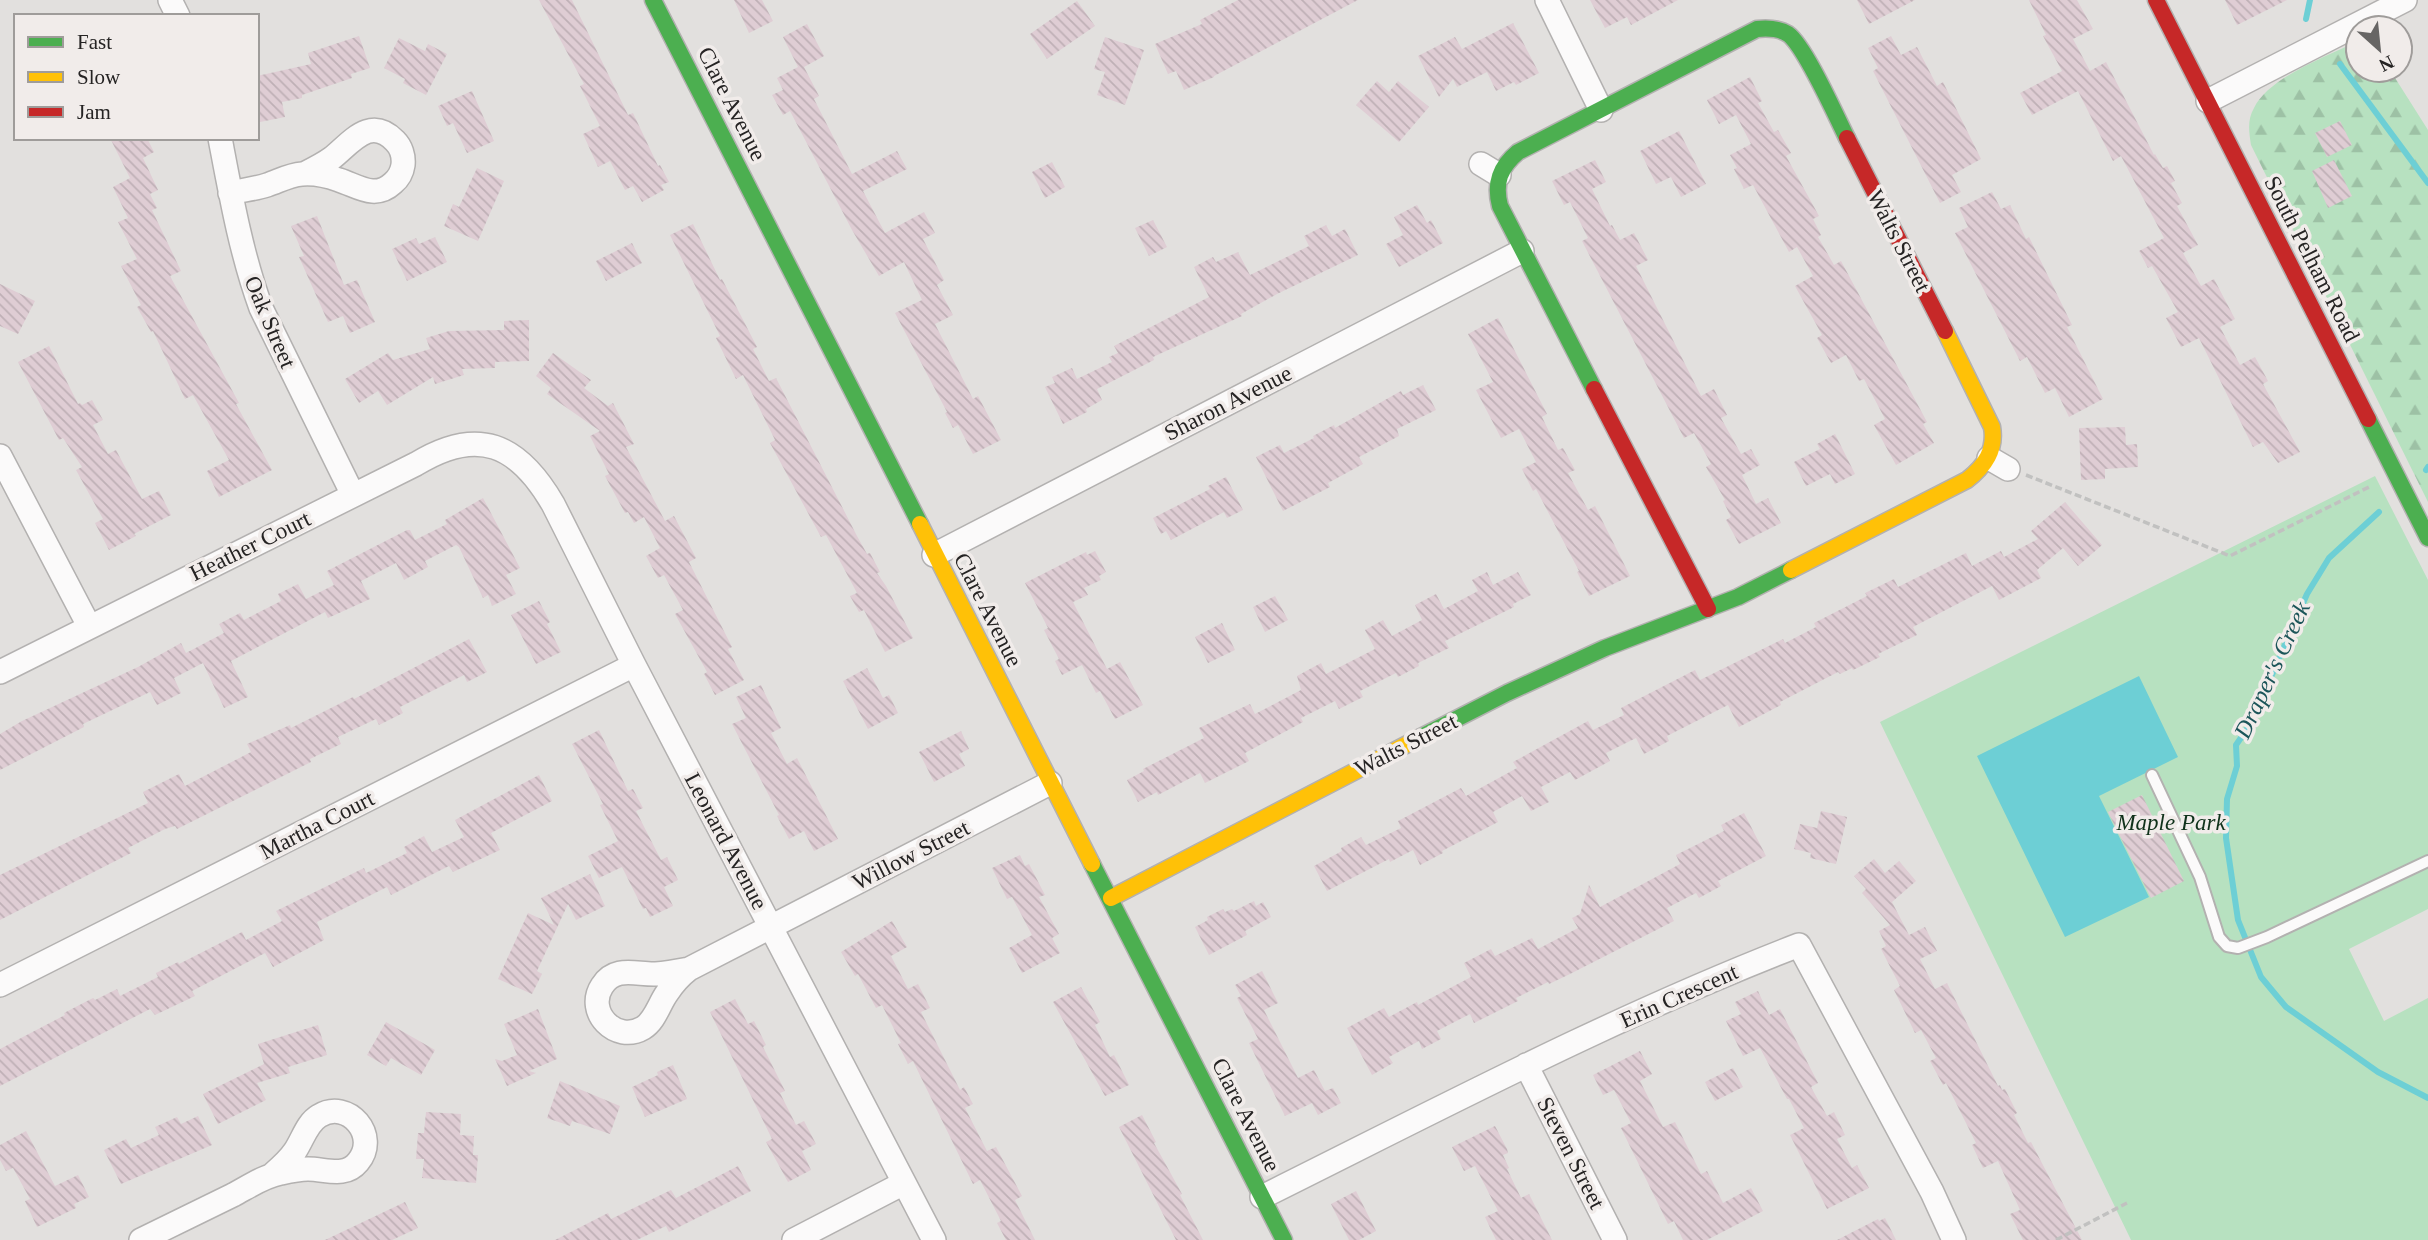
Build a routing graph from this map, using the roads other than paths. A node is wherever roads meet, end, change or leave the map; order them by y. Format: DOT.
graph roads {
  1 [pos="653,0"];
  2 [pos="1547,0"];
  3 [pos="2156,0"];
  4 [pos="2405,0"];
  5 [pos="2207,101"];
  6 [pos="1601,110"];
  7 [pos="220,140"];
  8 [pos="304,174"];
  9 [pos="230,193"];
  10 [pos="1522,251"];
  11 [pos="506,452"];
  12 [pos="0,456"];
  13 [pos="353,495"];
  14 [pos="2428,538"];
  15 [pos="934,555"];
  16 [pos="1709,609"];
  17 [pos="89,626"];
  18 [pos="634,665"];
  19 [pos="0,672"];
  20 [pos="2152,775"];
  21 [pos="1051,783"];
  22 [pos="2166,804"];
  23 [pos="2154,810"];
  24 [pos="2428,861"];
  25 [pos="1111,898"];
  26 [pos="771,927"];
  27 [pos="689,969"];
  28 [pos="0,985"];
  29 [pos="1527,1065"];
  30 [pos="273,1174"];
  31 [pos="904,1183"];
  32 [pos="1262,1196"];
  33 [pos="141,1240"];
  34 [pos="794,1240"];
  35 [pos="934,1240"];
  36 [pos="1284,1240"];
  37 [pos="1615,1240"];
  38 [pos="1954,1240"];
  1 -- 15 [label="street, Clare Avenue"];
  2 -- 6 [label="street"];
  3 -- 5 [label="street, South Pelham Road"];
  4 -- 5 [label="street"];
  5 -- 14 [label="street, South Pelham Road"];
  6 -- 10 [label="street, Walts Street"];
  6 -- 16 [label="street, Walts Street"];
  7 -- 9 [label="street, Oak Street"];
  8 -- 9 [label="street"];
  9 -- 13 [label="street, Oak Street"];
  10 -- 15 [label="street, Sharon Avenue"];
  10 -- 16 [label="street, Walts Street"];
  11 -- 13 [label="street, Heather Court"];
  11 -- 18 [label="street, Leonard Avenue"];
  12 -- 17 [label="street"];
  13 -- 17 [label="street, Heather Court"];
  15 -- 21 [label="street, Clare Avenue"];
  16 -- 25 [label="street, Walts Street"];
  17 -- 19 [label="street, Heather Court"];
  18 -- 26 [label="street, Leonard Avenue"];
  18 -- 28 [label="street, Martha Court"];
  20 -- 22 [label="lane"];
  21 -- 25 [label="street, Clare Avenue"];
  21 -- 26 [label="street, Willow Street"];
  22 -- 23 [label="lane"];
  22 -- 24 [label="lane"];
  25 -- 32 [label="street, Clare Avenue"];
  26 -- 27 [label="street, Willow Street"];
  26 -- 31 [label="street, Leonard Avenue"];
  29 -- 32 [label="street, Erin Crescent"];
  29 -- 37 [label="street, Steven Street"];
  29 -- 38 [label="street, Erin Crescent"];
  30 -- 33 [label="street"];
  31 -- 34 [label="street"];
  31 -- 35 [label="street, Leonard Avenue"];
  32 -- 36 [label="street, Clare Avenue"];
}
